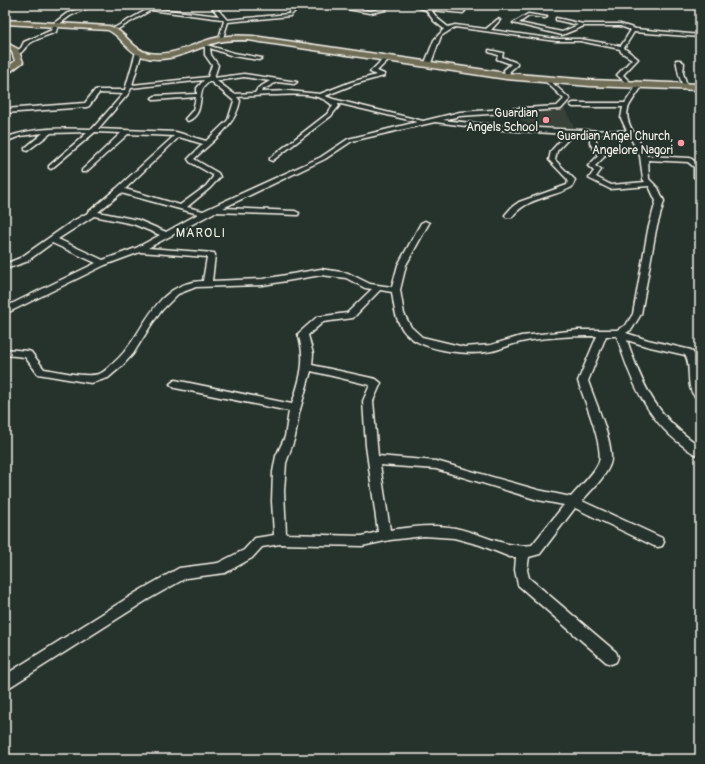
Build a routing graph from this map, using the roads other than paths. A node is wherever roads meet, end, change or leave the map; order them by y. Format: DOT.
graph roads {
  1 [pos="91,5"];
  2 [pos="154,5"];
  3 [pos="160,5"];
  4 [pos="212,5"];
  5 [pos="373,5"];
  6 [pos="413,5"];
  7 [pos="443,5"];
  8 [pos="174,6"];
  9 [pos="467,6"];
  10 [pos="150,9"];
  11 [pos="194,9"];
  12 [pos="428,10"];
  13 [pos="446,10"];
  14 [pos="464,17"];
  15 [pos="545,17"];
  16 [pos="558,19"];
  17 [pos="225,20"];
  18 [pos="498,20"];
  19 [pos="5,21"];
  20 [pos="57,23"];
  21 [pos="583,25"];
  22 [pos="523,26"];
  23 [pos="114,27"];
  24 [pos="465,27"];
  25 [pos="447,29"];
  26 [pos="488,30"];
  27 [pos="635,30"];
  28 [pos="513,34"];
  29 [pos="700,36"];
  30 [pos="221,38"];
  31 [pos="5,44"];
  32 [pos="205,45"];
  33 [pos="5,48"];
  34 [pos="135,48"];
  35 [pos="622,48"];
  36 [pos="491,51"];
  37 [pos="17,54"];
  38 [pos="259,58"];
  39 [pos="386,59"];
  40 [pos="678,61"];
  41 [pos="428,63"];
  42 [pos="5,68"];
  43 [pos="5,73"];
  44 [pos="507,74"];
  45 [pos="245,76"];
  46 [pos="211,79"];
  47 [pos="546,79"];
  48 [pos="275,81"];
  49 [pos="255,82"];
  50 [pos="294,82"];
  51 [pos="633,83"];
  52 [pos="685,84"];
  53 [pos="5,86"];
  54 [pos="700,86"];
  55 [pos="127,90"];
  56 [pos="5,92"];
  57 [pos="257,94"];
  58 [pos="200,95"];
  59 [pos="233,96"];
  60 [pos="320,96"];
  61 [pos="155,98"];
  62 [pos="334,101"];
  63 [pos="626,104"];
  64 [pos="573,105"];
  65 [pos="5,111"];
  66 [pos="188,119"];
  67 [pos="432,120"];
  68 [pos="423,122"];
  69 [pos="93,131"];
  70 [pos="48,132"];
  71 [pos="126,132"];
  72 [pos="572,132"];
  73 [pos="593,133"];
  74 [pos="632,133"];
  75 [pos="178,135"];
  76 [pos="5,140"];
  77 [pos="207,143"];
  78 [pos="27,149"];
  79 [pos="645,158"];
  80 [pos="272,159"];
  81 [pos="50,167"];
  82 [pos="84,171"];
  83 [pos="700,178"];
  84 [pos="650,184"];
  85 [pos="120,190"];
  86 [pos="181,208"];
  87 [pos="214,210"];
  88 [pos="92,213"];
  89 [pos="296,213"];
  90 [pos="204,214"];
  91 [pos="509,215"];
  92 [pos="425,223"];
  93 [pos="167,235"];
  94 [pos="52,240"];
  95 [pos="139,250"];
  96 [pos="102,263"];
  97 [pos="5,266"];
  98 [pos="206,284"];
  99 [pos="378,288"];
  100 [pos="396,290"];
  101 [pos="5,311"];
  102 [pos="613,334"];
  103 [pos="5,352"];
  104 [pos="307,366"];
  105 [pos="174,384"];
  106 [pos="700,395"];
  107 [pos="295,408"];
  108 [pos="700,452"];
  109 [pos="373,460"];
  110 [pos="573,502"];
  111 [pos="385,536"];
  112 [pos="280,538"];
  113 [pos="658,542"];
  114 [pos="523,552"];
  115 [pos="610,657"];
  116 [pos="5,683"];
  1 -- 20 [label="street"];
  2 -- 23 [label="street"];
  3 -- 10 [label="street"];
  4 -- 17 [label="street"];
  5 -- 17 [label="street"];
  6 -- 12 [label="street"];
  7 -- 13 [label="street"];
  8 -- 11 [label="street"];
  9 -- 14 [label="street"];
  10 -- 17 [label="street"];
  10 -- 23 [label="street"];
  12 -- 13 [label="street"];
  12 -- 25 [label="street"];
  13 -- 14 [label="street"];
  14 -- 24 [label="street"];
  15 -- 22 [label="street"];
  16 -- 21 [label="street"];
  17 -- 30 [label="street"];
  18 -- 26 [label="street"];
  19 -- 20 [label="highway"];
  20 -- 23 [label="highway"];
  20 -- 34 [label="highway"];
  20 -- 37 [label="street"];
  21 -- 22 [label="street"];
  21 -- 27 [label="street"];
  22 -- 28 [label="street"];
  23 -- 34 [label="highway"];
  24 -- 25 [label="street"];
  24 -- 26 [label="street"];
  25 -- 41 [label="street"];
  26 -- 28 [label="street"];
  27 -- 29 [label="street"];
  27 -- 35 [label="street"];
  28 -- 35 [label="street"];
  30 -- 34 [label="highway"];
  30 -- 41 [label="highway"];
  31 -- 37 [label="highway"];
  32 -- 34 [label="highway"];
  32 -- 38 [label="street"];
  32 -- 39 [label="highway"];
  32 -- 46 [label="street"];
  33 -- 42 [label="highway"];
  34 -- 55 [label="street"];
  35 -- 51 [label="street"];
  36 -- 44 [label="street"];
  37 -- 43 [label="highway"];
  39 -- 47 [label="highway"];
  39 -- 60 [label="street"];
  40 -- 52 [label="street"];
  41 -- 44 [label="highway"];
  44 -- 51 [label="highway"];
  45 -- 46 [label="street"];
  45 -- 48 [label="street"];
  45 -- 49 [label="street"];
  46 -- 55 [label="street"];
  46 -- 58 [label="street"];
  46 -- 59 [label="street"];
  47 -- 51 [label="highway"];
  47 -- 67 [label="street"];
  48 -- 50 [label="street"];
  48 -- 57 [label="street"];
  51 -- 52 [label="highway"];
  51 -- 54 [label="highway"];
  51 -- 63 [label="street"];
  52 -- 54 [label="highway"];
  53 -- 56 [label="street"];
  55 -- 65 [label="street"];
  55 -- 69 [label="street"];
  57 -- 59 [label="street"];
  57 -- 60 [label="street"];
  58 -- 61 [label="street"];
  58 -- 66 [label="street"];
  59 -- 77 [label="street"];
  60 -- 62 [label="street"];
  62 -- 68 [label="street"];
  62 -- 80 [label="street"];
  63 -- 64 [label="street"];
  63 -- 74 [label="street"];
  67 -- 68 [label="street"];
  67 -- 72 [label="street"];
  68 -- 87 [label="street"];
  69 -- 70 [label="street"];
  69 -- 71 [label="street"];
  69 -- 81 [label="street"];
  70 -- 76 [label="street"];
  70 -- 78 [label="street"];
  71 -- 75 [label="street"];
  71 -- 82 [label="street"];
  72 -- 74 [label="street"];
  72 -- 91 [label="street"];
  73 -- 84 [label="street"];
  74 -- 79 [label="street"];
  75 -- 77 [label="street"];
  75 -- 85 [label="street"];
  77 -- 86 [label="street"];
  79 -- 83 [label="street"];
  79 -- 84 [label="street"];
  84 -- 102 [label="street"];
  85 -- 86 [label="street"];
  85 -- 88 [label="street"];
  86 -- 90 [label="street"];
  87 -- 89 [label="street"];
  87 -- 90 [label="street"];
  88 -- 93 [label="street"];
  88 -- 94 [label="street"];
  90 -- 93 [label="street"];
  92 -- 100 [label="street"];
  93 -- 95 [label="street"];
  94 -- 96 [label="street"];
  94 -- 97 [label="street"];
  95 -- 96 [label="street"];
  95 -- 98 [label="street"];
  96 -- 101 [label="street"];
  98 -- 99 [label="street"];
  98 -- 103 [label="street"];
  99 -- 100 [label="street"];
  99 -- 104 [label="street"];
  100 -- 102 [label="street"];
  102 -- 106 [label="street"];
  102 -- 108 [label="street"];
  102 -- 110 [label="street"];
  104 -- 107 [label="street"];
  104 -- 109 [label="street"];
  105 -- 107 [label="street"];
  107 -- 112 [label="street"];
  109 -- 110 [label="street"];
  109 -- 111 [label="street"];
  110 -- 113 [label="street"];
  110 -- 114 [label="street"];
  111 -- 112 [label="street"];
  111 -- 114 [label="street"];
  112 -- 116 [label="street"];
  114 -- 115 [label="street"];
}
